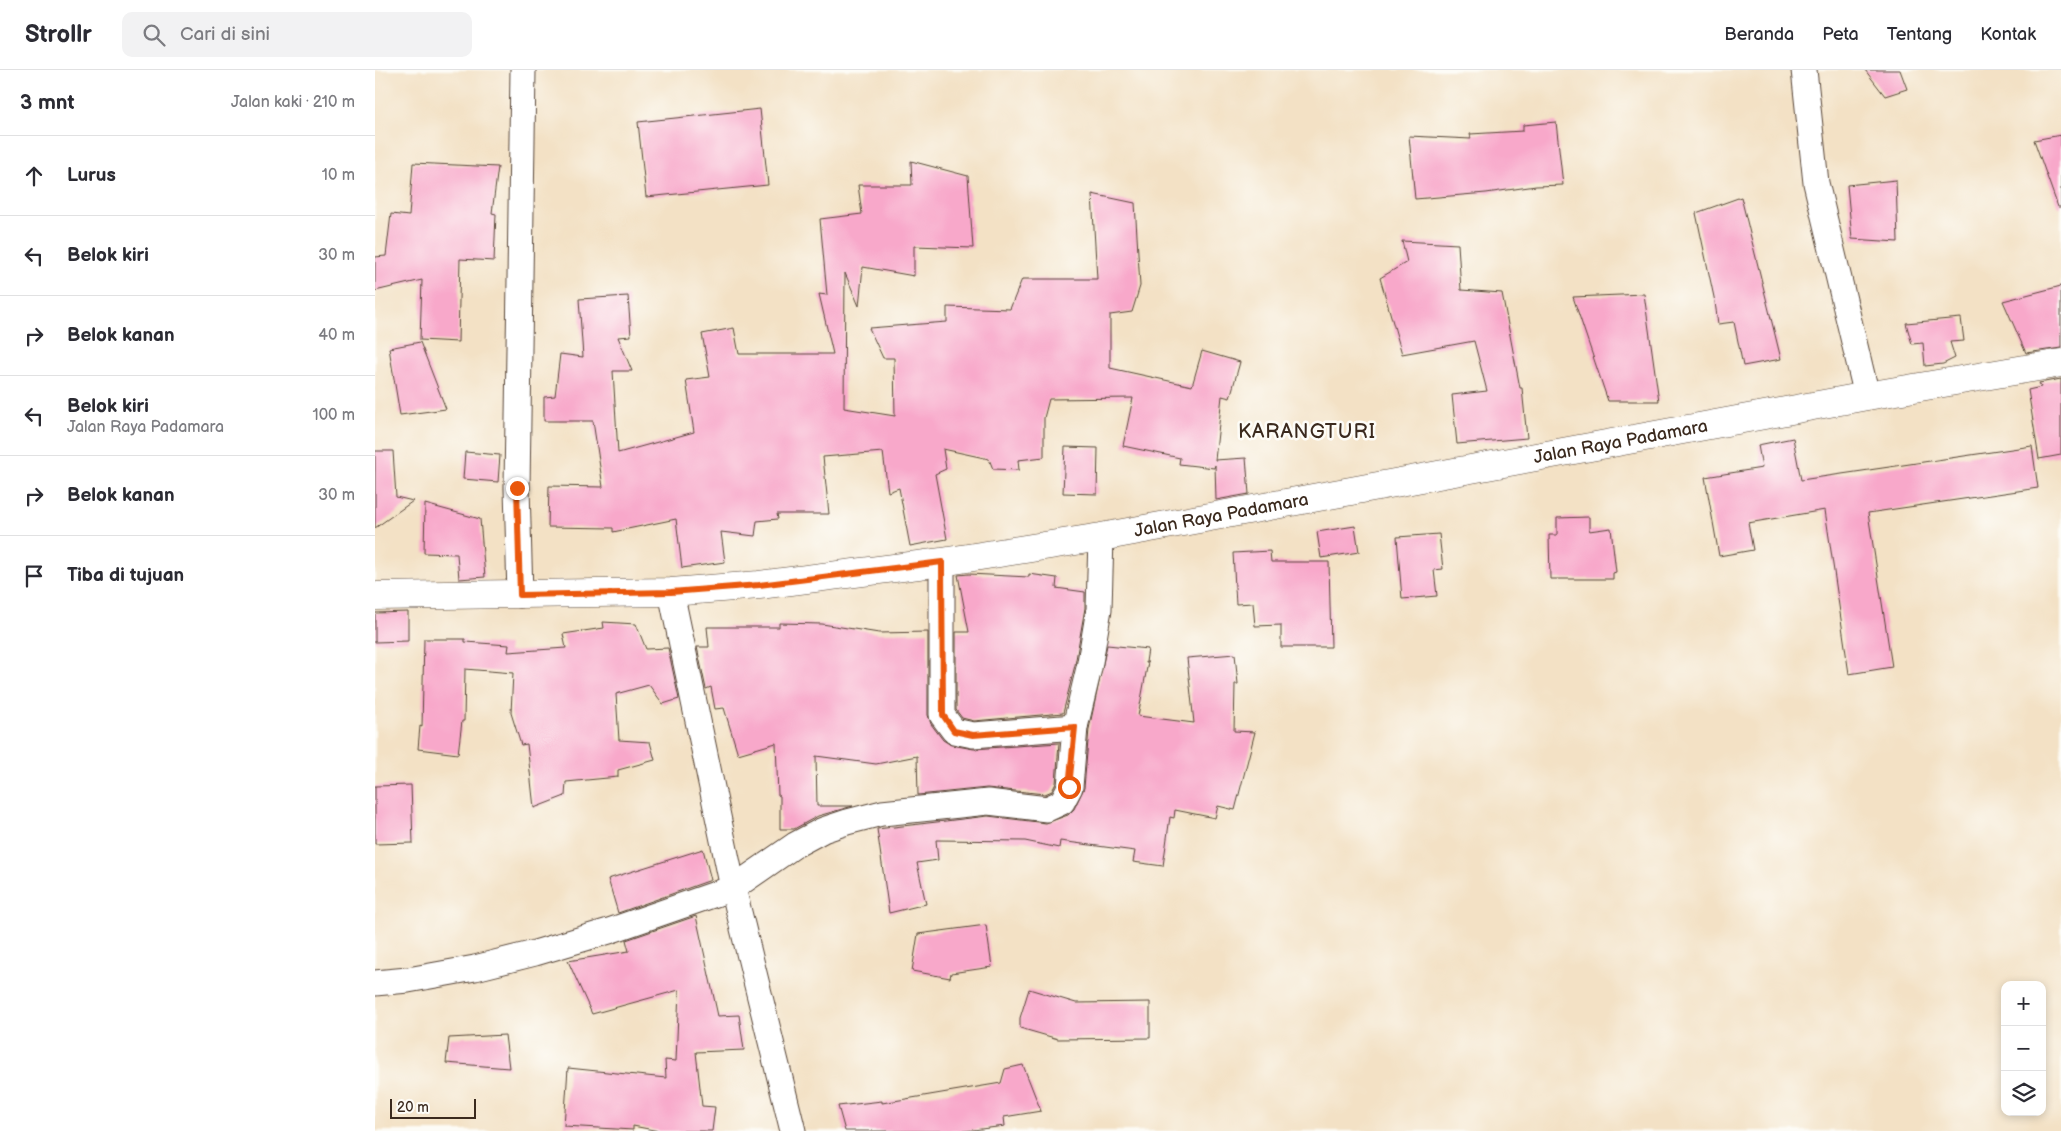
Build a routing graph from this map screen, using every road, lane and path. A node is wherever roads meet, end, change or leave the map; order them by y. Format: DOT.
graph roads {
  1 [pos="523,70"];
  2 [pos="1804,70"];
  3 [pos="2061,362"];
  4 [pos="1867,396"];
  5 [pos="1101,537"];
  6 [pos="942,562"];
  7 [pos="671,592"];
  8 [pos="520,595"];
  9 [pos="375,596"];
  10 [pos="1075,727"];
  11 [pos="733,888"];
  12 [pos="375,984"];
  13 [pos="793,1131"];
  1 -- 8 [label="street"];
  2 -- 4 [label="street"];
  3 -- 4 [label="main road, Jalan Raya Padamara"];
  4 -- 5 [label="main road, Jalan Raya Padamara"];
  5 -- 6 [label="main road, Jalan Raya Padamara"];
  5 -- 10 [label="street"];
  6 -- 7 [label="main road, Jalan Raya Padamara"];
  6 -- 10 [label="street"];
  7 -- 8 [label="main road, Jalan Raya Padamara"];
  7 -- 11 [label="street"];
  8 -- 9 [label="main road, Jalan Raya Padamara"];
  10 -- 11 [label="street"];
  11 -- 12 [label="street"];
  11 -- 13 [label="street"];
}
